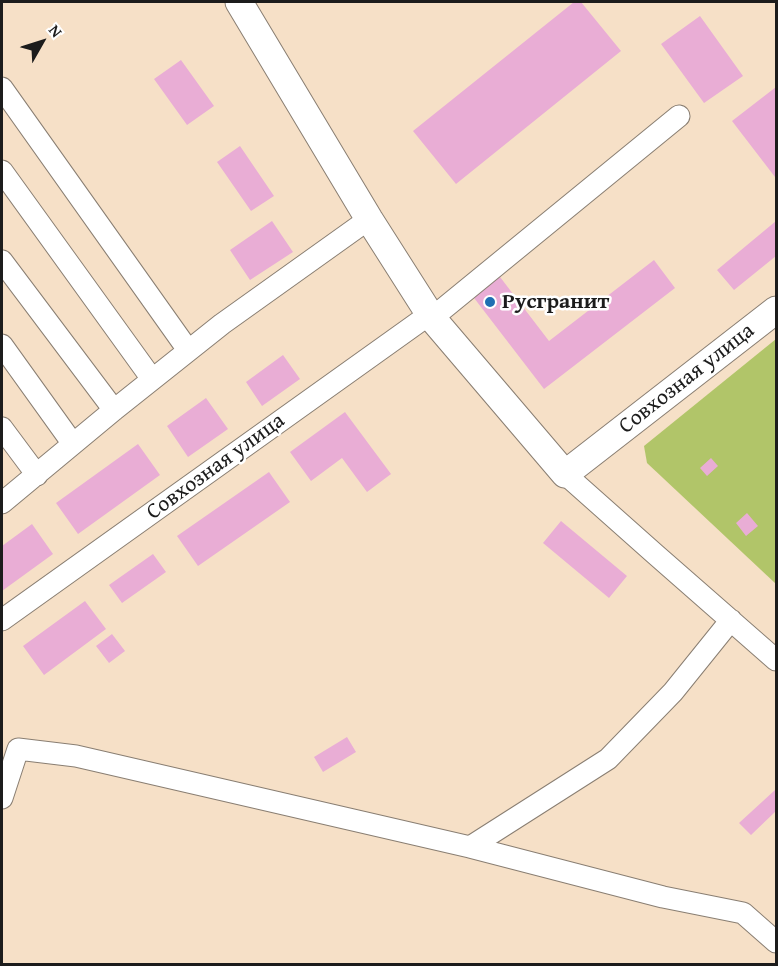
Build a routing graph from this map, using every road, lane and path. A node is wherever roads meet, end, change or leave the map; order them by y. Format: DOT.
graph roads {
  1 [pos="239,2"];
  2 [pos="4,96"];
  3 [pos="679,117"];
  4 [pos="2,171"];
  5 [pos="369,219"];
  6 [pos="2,261"];
  7 [pos="777,310"];
  8 [pos="431,316"];
  9 [pos="2,345"];
  10 [pos="188,350"];
  11 [pos="152,380"];
  12 [pos="114,410"];
  13 [pos="2,428"];
  14 [pos="73,444"];
  15 [pos="565,474"];
  16 [pos="37,475"];
  17 [pos="2,503"];
  18 [pos="2,620"];
  19 [pos="731,620"];
  20 [pos="777,660"];
  21 [pos="2,798"];
  22 [pos="470,847"];
  23 [pos="777,942"];
  1 -- 5 [label="main road"];
  2 -- 10 [label="street"];
  3 -- 8 [label="street, Совхозная улица"];
  4 -- 11 [label="street"];
  5 -- 8 [label="main road"];
  5 -- 10 [label="street"];
  6 -- 12 [label="street"];
  7 -- 15 [label="main road, Совхозная улица"];
  8 -- 15 [label="main road"];
  8 -- 18 [label="street, Совхозная улица"];
  9 -- 14 [label="street"];
  10 -- 11 [label="street"];
  11 -- 12 [label="street"];
  12 -- 14 [label="street"];
  13 -- 16 [label="street"];
  14 -- 16 [label="street"];
  15 -- 19 [label="street"];
  16 -- 17 [label="street"];
  19 -- 20 [label="street"];
  19 -- 22 [label="street"];
  21 -- 22 [label="street"];
  22 -- 23 [label="street"];
}
